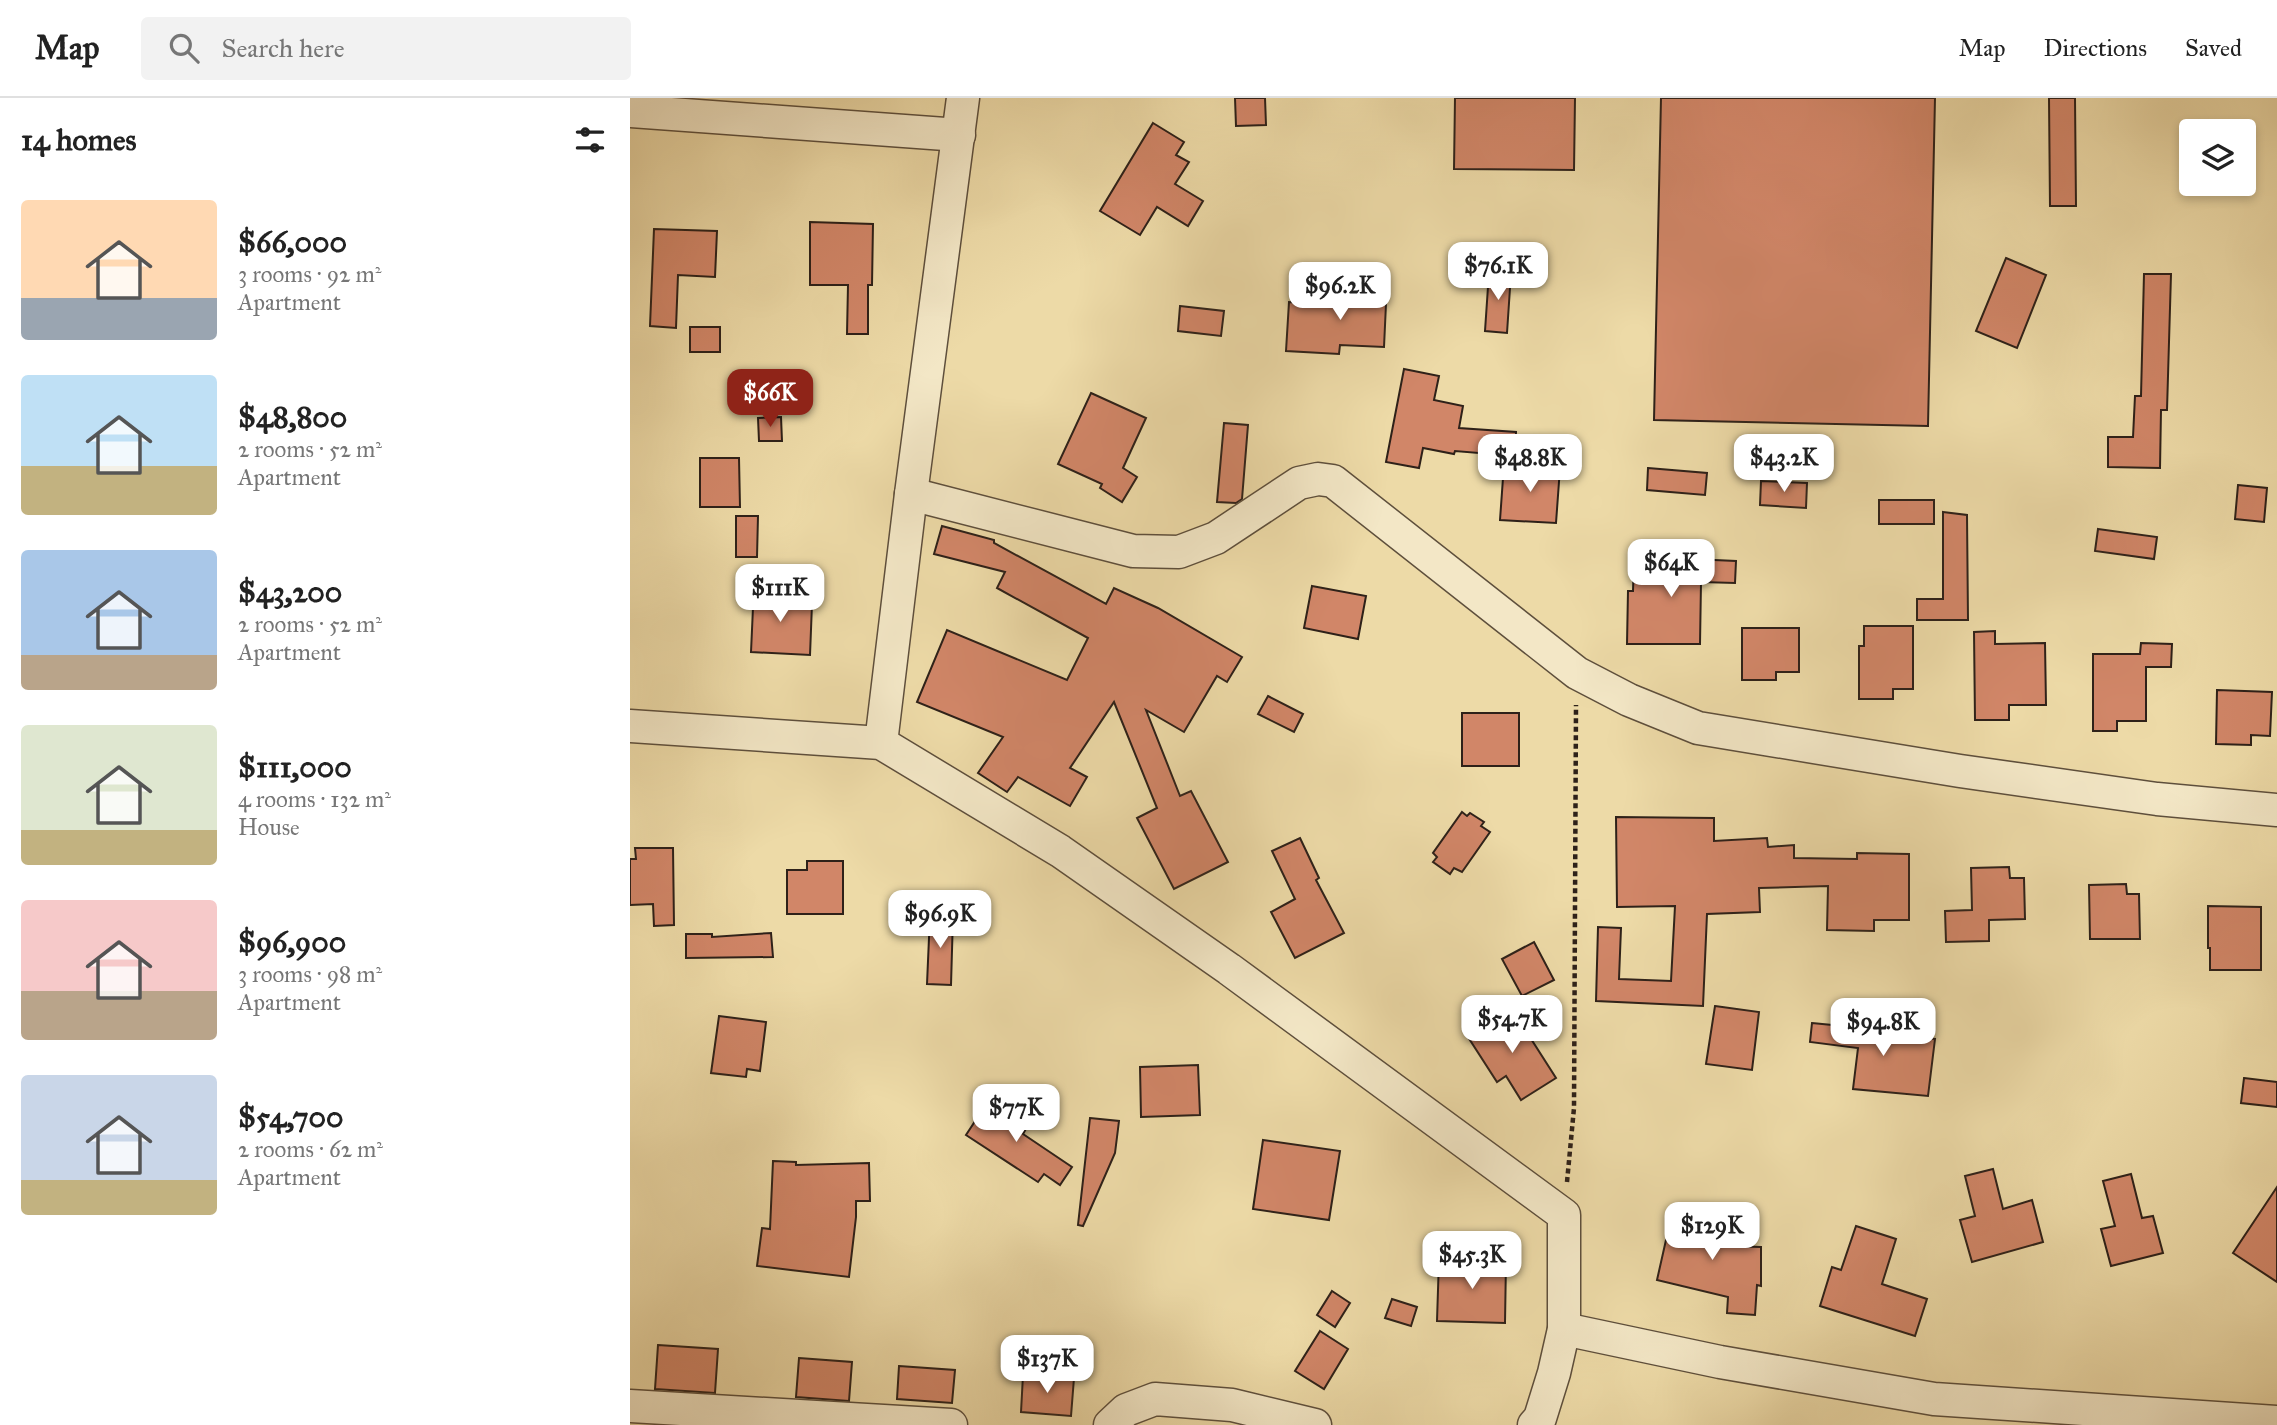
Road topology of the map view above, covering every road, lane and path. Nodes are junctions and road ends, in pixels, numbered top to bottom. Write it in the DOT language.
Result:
graph roads {
  1 [pos="963,98"];
  2 [pos="630,111"];
  3 [pos="959,135"];
  4 [pos="911,494"];
  5 [pos="1577,673"];
  6 [pos="630,726"];
  7 [pos="881,743"];
  8 [pos="2277,810"];
  9 [pos="1564,1215"];
  10 [pos="1564,1329"];
  11 [pos="630,1406"];
  12 [pos="2277,1422"];
  13 [pos="951,1425"];
  14 [pos="1110,1425"];
  15 [pos="1315,1425"];
  16 [pos="1534,1425"];
  1 -- 3 [label="street"];
  2 -- 3 [label="street"];
  3 -- 4 [label="street"];
  4 -- 5 [label="street"];
  4 -- 7 [label="street"];
  5 -- 8 [label="street"];
  5 -- 9 [label="path"];
  6 -- 7 [label="street"];
  7 -- 9 [label="street"];
  9 -- 10 [label="street"];
  10 -- 12 [label="street"];
  10 -- 16 [label="street"];
  11 -- 13 [label="street"];
  14 -- 15 [label="street"];
}
